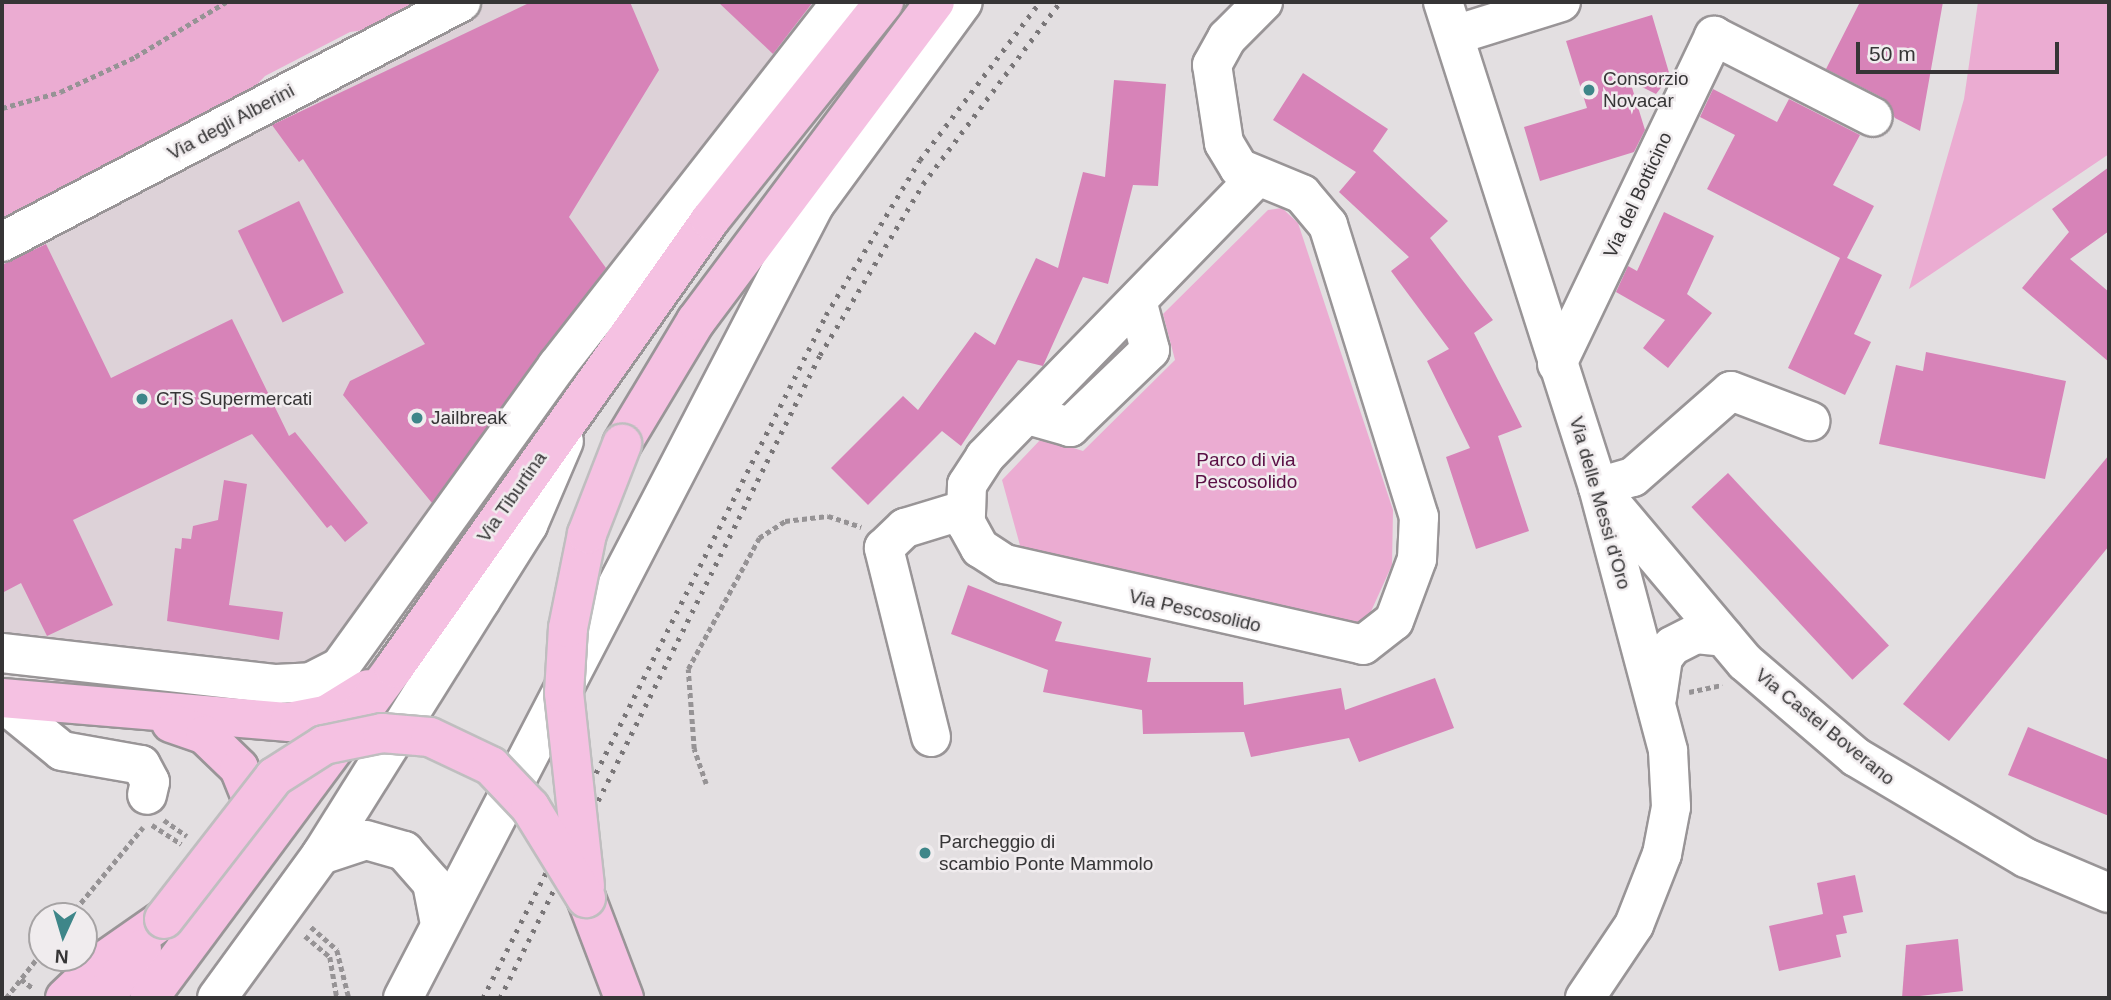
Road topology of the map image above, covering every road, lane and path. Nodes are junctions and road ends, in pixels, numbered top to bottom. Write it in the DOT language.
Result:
graph roads {
  1 [pos="461,2"];
  2 [pos="841,2"];
  3 [pos="884,2"];
  4 [pos="935,2"];
  5 [pos="963,2"];
  6 [pos="1263,2"];
  7 [pos="1561,2"];
  8 [pos="223,3"];
  9 [pos="1449,18"];
  10 [pos="2,108"];
  11 [pos="1873,117"];
  12 [pos="1256,178"];
  13 [pos="2,242"];
  14 [pos="1557,363"];
  15 [pos="583,397"];
  16 [pos="1810,421"];
  17 [pos="1598,486"];
  18 [pos="964,510"];
  19 [pos="891,540"];
  20 [pos="1685,592"];
  21 [pos="1633,613"];
  22 [pos="1724,637"];
  23 [pos="2,653"];
  24 [pos="394,668"];
  25 [pos="1723,685"];
  26 [pos="1666,698"];
  27 [pos="2,700"];
  28 [pos="125,711"];
  29 [pos="931,737"];
  30 [pos="706,784"];
  31 [pos="149,810"];
  32 [pos="187,836"];
  33 [pos="181,844"];
  34 [pos="321,855"];
  35 [pos="235,878"];
  36 [pos="2109,893"];
  37 [pos="586,898"];
  38 [pos="164,919"];
  39 [pos="440,924"];
  40 [pos="312,927"];
  41 [pos="305,936"];
  42 [pos="28,970"];
  43 [pos="21,979"];
  44 [pos="6,998"];
  45 [pos="34,998"];
  46 [pos="65,998"];
  47 [pos="104,998"];
  48 [pos="149,998"];
  49 [pos="217,998"];
  50 [pos="337,998"];
  51 [pos="349,998"];
  52 [pos="402,998"];
  53 [pos="624,998"];
  54 [pos="1588,998"];
  1 -- 13 [label="street, Via degli Alberini"];
  2 -- 23 [label="street, Via Tiburtina"];
  3 -- 15 [label="main road, Via Tiburtina"];
  4 -- 37 [label="main road, bridge"];
  5 -- 39 [label="street"];
  6 -- 12 [label="street, Via Pescosolido"];
  7 -- 9 [label="street"];
  8 -- 10 [label="path"];
  9 -- 14 [label="street, Via delle Messi d'Oro"];
  11 -- 14 [label="street, Via del Botticino"];
  12 -- 18 [label="street"];
  12 -- 18 [label="street, Via Pescosolido"];
  14 -- 17 [label="street, Via delle Messi d'Oro"];
  15 -- 24 [label="main road, Via Tiburtina"];
  15 -- 34 [label="street"];
  16 -- 17 [label="street"];
  17 -- 20 [label="street, Via Castel Boverano"];
  17 -- 21 [label="street, Via delle Messi d'Oro"];
  18 -- 19 [label="street"];
  19 -- 29 [label="street"];
  19 -- 30 [label="path"];
  20 -- 21 [label="street"];
  20 -- 22 [label="street, Via Castel Boverano"];
  21 -- 26 [label="street, Via delle Messi d'Oro"];
  22 -- 26 [label="street"];
  22 -- 36 [label="street, Via Castel Boverano"];
  24 -- 28 [label="main road"];
  24 -- 35 [label="main road, Via Tiburtina"];
  25 -- 26 [label="path"];
  26 -- 54 [label="street, Via delle Messi d'Oro"];
  27 -- 28 [label="main road"];
  27 -- 31 [label="street"];
  28 -- 35 [label="main road"];
  31 -- 32 [label="path"];
  31 -- 33 [label="path"];
  34 -- 39 [label="street"];
  34 -- 49 [label="street"];
  35 -- 48 [label="main road, Via Tiburtina"];
  37 -- 38 [label="main road, bridge"];
  37 -- 53 [label="main road"];
  38 -- 46 [label="main road"];
  38 -- 47 [label="main road"];
  39 -- 52 [label="street"];
  40 -- 51 [label="path"];
  41 -- 50 [label="path"];
  42 -- 43 [label="path"];
  43 -- 44 [label="path"];
  43 -- 45 [label="path"];
}
